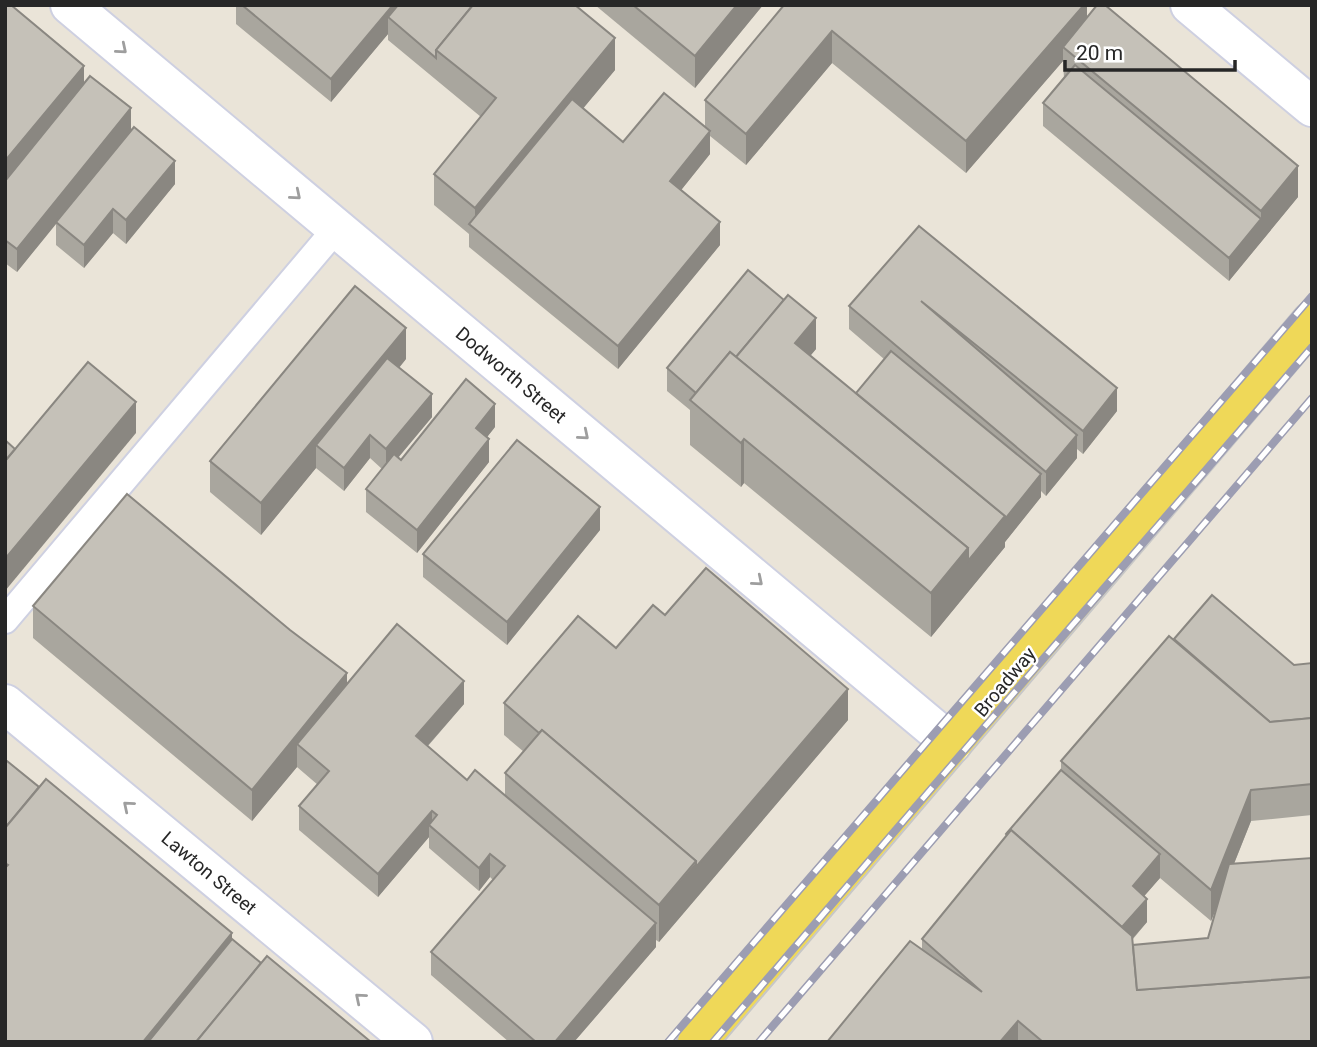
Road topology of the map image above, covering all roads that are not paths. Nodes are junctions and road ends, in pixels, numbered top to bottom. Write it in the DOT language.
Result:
graph roads {
  1 [pos="70,5"];
  2 [pos="1190,5"];
  3 [pos="1312,107"];
  4 [pos="336,229"];
  5 [pos="1312,321"];
  6 [pos="5,620"];
  7 [pos="5,704"];
  8 [pos="952,744"];
  9 [pos="412,1042"];
  10 [pos="697,1042"];
  1 -- 4 [label="street, Dodworth Street, one-way"];
  2 -- 3 [label="street"];
  4 -- 6 [label="lane"];
  4 -- 8 [label="street, Dodworth Street, one-way"];
  5 -- 8 [label="main road, Broadway"];
  9 -- 7 [label="street, Lawton Street, one-way"];
  8 -- 10 [label="main road, Broadway"];
}
